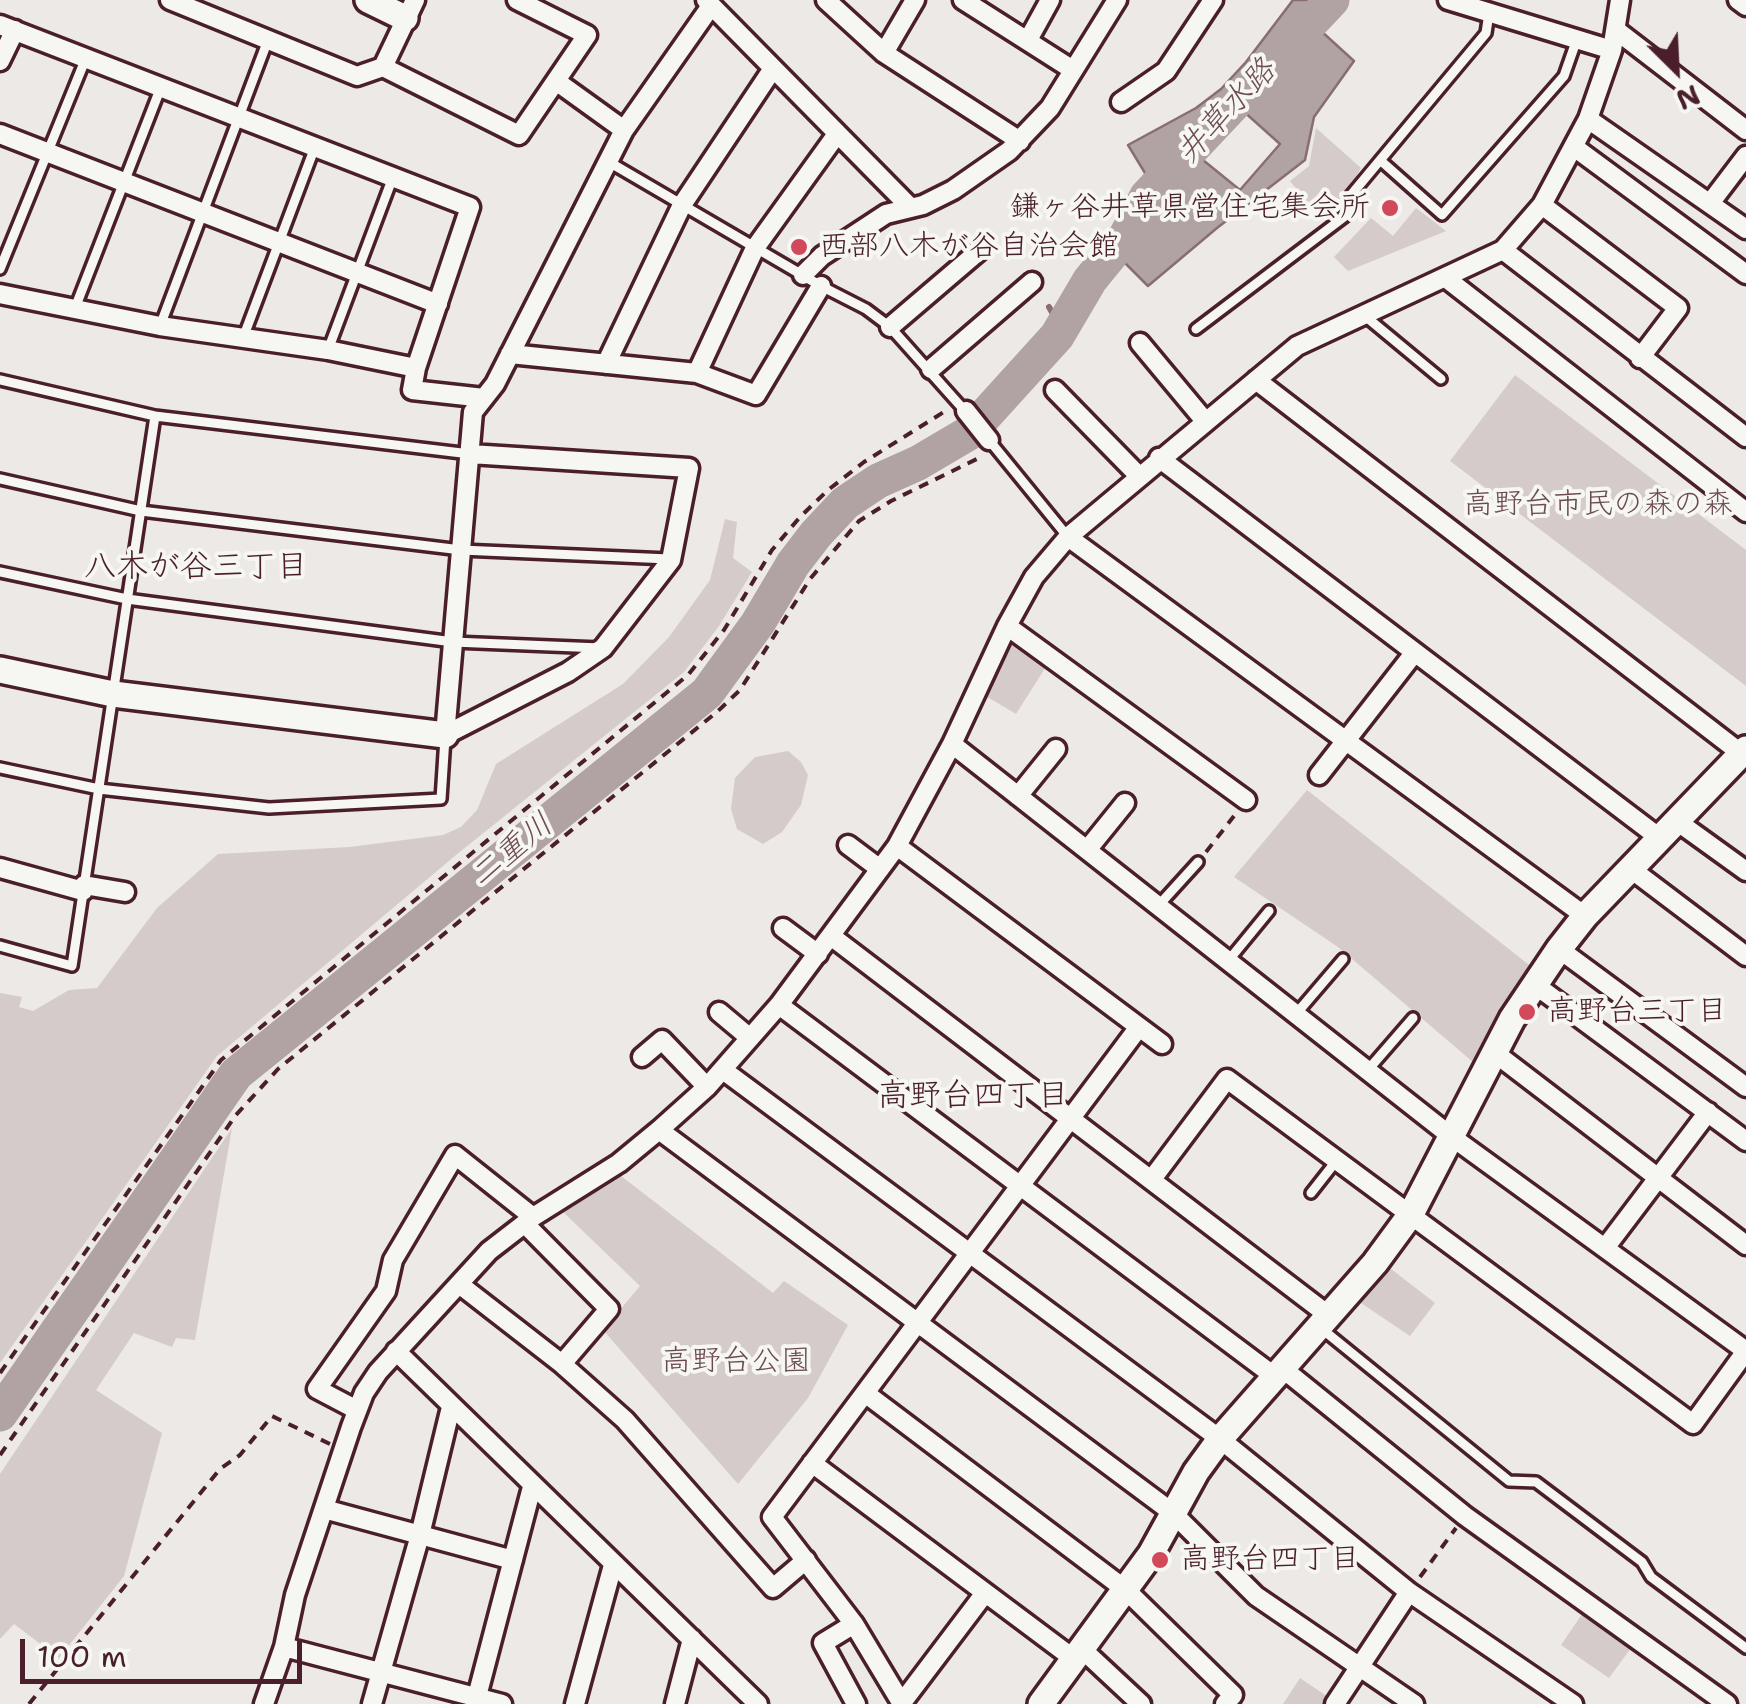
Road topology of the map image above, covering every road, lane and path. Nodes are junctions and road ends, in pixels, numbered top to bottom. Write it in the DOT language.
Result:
graph roads {
  1 [pos="170,0"];
  2 [pos="368,0"];
  3 [pos="517,0"];
  4 [pos="826,0"];
  5 [pos="915,0"];
  6 [pos="963,0"];
  7 [pos="1050,0"];
  8 [pos="1118,0"];
  9 [pos="1213,0"];
  10 [pos="1448,0"];
  11 [pos="1620,0"];
  12 [pos="1738,0"];
  13 [pos="709,3"];
  14 [pos="1746,6"];
  15 [pos="410,9"];
  16 [pos="1488,12"];
  17 [pos="7,27"];
  18 [pos="1616,30"];
  19 [pos="1577,39"];
  20 [pos="268,40"];
  21 [pos="1028,40"];
  22 [pos="1612,50"];
  23 [pos="884,54"];
  24 [pos="86,58"];
  25 [pos="0,60"];
  26 [pos="383,67"];
  27 [pos="772,70"];
  28 [pos="1073,70"];
  29 [pos="556,81"];
  30 [pos="161,87"];
  31 [pos="1120,102"];
  32 [pos="237,117"];
  33 [pos="1588,119"];
  34 [pos="624,130"];
  35 [pos="1746,130"];
  36 [pos="0,134"];
  37 [pos="837,134"];
  38 [pos="1020,140"];
  39 [pos="315,147"];
  40 [pos="1574,148"];
  41 [pos="47,153"];
  42 [pos="1746,156"];
  43 [pos="606,160"];
  44 [pos="1380,160"];
  45 [pos="393,177"];
  46 [pos="124,182"];
  47 [pos="1710,202"];
  48 [pos="682,205"];
  49 [pos="1542,205"];
  50 [pos="910,207"];
  51 [pos="201,212"];
  52 [pos="1746,229"];
  53 [pos="279,243"];
  54 [pos="755,248"];
  55 [pos="1503,250"];
  56 [pos="979,251"];
  57 [pos="0,269"];
  58 [pos="357,273"];
  59 [pos="1746,274"];
  60 [pos="803,275"];
  61 [pos="1447,278"];
  62 [pos="1032,282"];
  63 [pos="821,286"];
  64 [pos="0,294"];
  65 [pos="438,304"];
  66 [pos="74,310"];
  67 [pos="1365,316"];
  68 [pos="160,326"];
  69 [pos="890,327"];
  70 [pos="1196,329"];
  71 [pos="243,338"];
  72 [pos="1140,343"];
  73 [pos="328,350"];
  74 [pos="510,354"];
  75 [pos="1640,358"];
  76 [pos="606,364"];
  77 [pos="416,368"];
  78 [pos="932,370"];
  79 [pos="697,373"];
  80 [pos="1442,379"];
  81 [pos="0,380"];
  82 [pos="1256,380"];
  83 [pos="1055,390"];
  84 [pos="484,398"];
  85 [pos="962,407"];
  86 [pos="155,416"];
  87 [pos="1205,421"];
  88 [pos="1746,438"];
  89 [pos="993,445"];
  90 [pos="470,454"];
  91 [pos="1159,458"];
  92 [pos="1140,476"];
  93 [pos="0,479"];
  94 [pos="141,510"];
  95 [pos="1746,512"];
  96 [pos="1068,537"];
  97 [pos="462,550"];
  98 [pos="672,560"];
  99 [pos="0,572"];
  100 [pos="127,600"];
  101 [pos="1007,626"];
  102 [pos="453,642"];
  103 [pos="603,648"];
  104 [pos="1414,652"];
  105 [pos="0,670"];
  106 [pos="113,694"];
  107 [pos="445,735"];
  108 [pos="1347,742"];
  109 [pos="952,744"];
  110 [pos="1056,749"];
  111 [pos="1745,753"];
  112 [pos="0,768"];
  113 [pos="1319,775"];
  114 [pos="98,789"];
  115 [pos="1018,796"];
  116 [pos="1246,800"];
  117 [pos="1125,803"];
  118 [pos="1670,830"];
  119 [pos="848,845"];
  120 [pos="897,846"];
  121 [pos="1088,850"];
  122 [pos="1198,862"];
  123 [pos="0,868"];
  124 [pos="880,869"];
  125 [pos="1631,870"];
  126 [pos="1746,872"];
  127 [pos="84,888"];
  128 [pos="124,892"];
  129 [pos="1158,906"];
  130 [pos="1269,911"];
  131 [pos="1585,916"];
  132 [pos="784,928"];
  133 [pos="831,936"];
  134 [pos="0,946"];
  135 [pos="1559,949"];
  136 [pos="818,954"];
  137 [pos="1746,956"];
  138 [pos="1343,959"];
  139 [pos="1228,961"];
  140 [pos="1534,984"];
  141 [pos="779,1004"];
  142 [pos="719,1012"];
  143 [pos="1296,1014"];
  144 [pos="1413,1018"];
  145 [pos="1139,1027"];
  146 [pos="750,1038"];
  147 [pos="1162,1044"];
  148 [pos="1494,1053"];
  149 [pos="642,1057"];
  150 [pos="723,1070"];
  151 [pos="1368,1071"];
  152 [pos="707,1087"];
  153 [pos="1746,1088"];
  154 [pos="1708,1112"];
  155 [pos="1070,1119"];
  156 [pos="659,1130"];
  157 [pos="1452,1137"];
  158 [pos="1746,1141"];
  159 [pos="1337,1160"];
  160 [pos="1658,1178"];
  161 [pos="1152,1179"];
  162 [pos="1020,1186"];
  163 [pos="1311,1192"];
  164 [pos="1411,1214"];
  165 [pos="529,1221"];
  166 [pos="1746,1244"];
  167 [pos="1605,1248"];
  168 [pos="969,1253"];
  169 [pos="459,1284"];
  170 [pos="1324,1321"];
  171 [pos="918,1322"];
  172 [pos="396,1351"];
  173 [pos="562,1364"];
  174 [pos="1278,1372"];
  175 [pos="0,1373"];
  176 [pos="864,1393"];
  177 [pos="451,1407"];
  178 [pos="357,1410"];
  179 [pos="1220,1440"];
  180 [pos="343,1450"];
  181 [pos="0,1455"];
  182 [pos="812,1463"];
  183 [pos="532,1487"];
  184 [pos="324,1509"];
  185 [pos="1173,1513"];
  186 [pos="1465,1516"];
  187 [pos="420,1535"];
  188 [pos="513,1560"];
  189 [pos="806,1560"];
  190 [pos="613,1565"];
  191 [pos="1126,1590"];
  192 [pos="1409,1592"];
  193 [pos="985,1594"];
  194 [pos="854,1624"];
  195 [pos="692,1639"];
  196 [pos="284,1647"];
  197 [pos="1746,1648"];
  198 [pos="1078,1654"];
  199 [pos="1360,1667"];
  200 [pos="380,1672"];
  201 [pos="476,1701"];
  202 [pos="29,1704"];
  203 [pos="264,1704"];
  204 [pos="372,1704"];
  205 [pos="502,1704"];
  206 [pos="575,1704"];
  207 [pos="675,1704"];
  208 [pos="758,1704"];
  209 [pos="856,1704"];
  210 [pos="901,1704"];
  211 [pos="1040,1704"];
  212 [pos="1141,1704"];
  213 [pos="1226,1704"];
  214 [pos="1335,1704"];
  215 [pos="1414,1704"];
  216 [pos="1573,1704"];
  217 [pos="1726,1704"];
  1 -- 20 [label="street"];
  2 -- 15 [label="street"];
  3 -- 29 [label="street"];
  4 -- 23 [label="street"];
  5 -- 23 [label="street"];
  6 -- 21 [label="street"];
  7 -- 21 [label="street"];
  8 -- 28 [label="street"];
  9 -- 31 [label="street"];
  10 -- 16 [label="street"];
  11 -- 18 [label="street"];
  12 -- 14 [label="street"];
  13 -- 27 [label="street"];
  13 -- 34 [label="street"];
  15 -- 26 [label="street"];
  16 -- 19 [label="street"];
  16 -- 44 [label="lane"];
  17 -- 24 [label="street"];
  17 -- 25 [label="street"];
  18 -- 22 [label="street"];
  18 -- 35 [label="street"];
  19 -- 22 [label="street"];
  19 -- 44 [label="lane"];
  20 -- 26 [label="street"];
  20 -- 32 [label="lane"];
  21 -- 28 [label="street"];
  22 -- 33 [label="street"];
  23 -- 38 [label="street"];
  24 -- 30 [label="street"];
  24 -- 41 [label="lane"];
  26 -- 29 [label="street"];
  27 -- 37 [label="street"];
  27 -- 48 [label="street"];
  28 -- 38 [label="street"];
  29 -- 34 [label="street"];
  30 -- 32 [label="street"];
  30 -- 46 [label="lane"];
  32 -- 39 [label="street"];
  32 -- 51 [label="lane"];
  33 -- 40 [label="street"];
  33 -- 47 [label="street"];
  34 -- 43 [label="street"];
  36 -- 41 [label="street"];
  37 -- 50 [label="street"];
  37 -- 54 [label="street"];
  38 -- 50 [label="street"];
  39 -- 45 [label="street"];
  39 -- 53 [label="lane"];
  40 -- 49 [label="street"];
  40 -- 59 [label="street"];
  41 -- 46 [label="street"];
  41 -- 57 [label="lane"];
  42 -- 47 [label="street"];
  43 -- 48 [label="lane"];
  43 -- 74 [label="street"];
  44 -- 70 [label="lane"];
  45 -- 58 [label="lane"];
  45 -- 65 [label="street"];
  46 -- 51 [label="street"];
  46 -- 66 [label="lane"];
  47 -- 52 [label="street"];
  48 -- 54 [label="lane"];
  48 -- 76 [label="street"];
  49 -- 55 [label="street"];
  49 -- 75 [label="street"];
  50 -- 60 [label="street"];
  51 -- 53 [label="street"];
  51 -- 68 [label="lane"];
  53 -- 58 [label="street"];
  53 -- 71 [label="lane"];
  54 -- 60 [label="lane"];
  54 -- 79 [label="street"];
  55 -- 61 [label="street"];
  55 -- 75 [label="street"];
  56 -- 69 [label="street"];
  58 -- 65 [label="street"];
  58 -- 73 [label="lane"];
  60 -- 63 [label="lane"];
  61 -- 67 [label="street"];
  61 -- 95 [label="street"];
  62 -- 78 [label="street"];
  63 -- 69 [label="lane"];
  63 -- 79 [label="street"];
  64 -- 66 [label="street"];
  65 -- 77 [label="street"];
  66 -- 68 [label="street"];
  67 -- 80 [label="lane"];
  67 -- 82 [label="street"];
  68 -- 71 [label="street"];
  69 -- 78 [label="lane"];
  71 -- 73 [label="street"];
  72 -- 87 [label="street"];
  73 -- 77 [label="street"];
  74 -- 76 [label="street"];
  74 -- 84 [label="street"];
  75 -- 88 [label="street"];
  76 -- 79 [label="street"];
  77 -- 84 [label="street"];
  78 -- 85 [label="lane"];
  81 -- 86 [label="lane"];
  82 -- 87 [label="street"];
  82 -- 111 [label="street"];
  83 -- 92 [label="street"];
  84 -- 90 [label="street"];
  85 -- 89 [label="street"];
  85 -- 175 [label="path"];
  86 -- 90 [label="lane"];
  86 -- 94 [label="lane"];
  87 -- 91 [label="street"];
  89 -- 96 [label="lane"];
  89 -- 181 [label="path"];
  90 -- 97 [label="street"];
  90 -- 98 [label="street"];
  91 -- 92 [label="street"];
  91 -- 104 [label="street"];
  92 -- 96 [label="street"];
  93 -- 94 [label="lane"];
  94 -- 97 [label="lane"];
  94 -- 100 [label="lane"];
  96 -- 101 [label="street"];
  96 -- 108 [label="street"];
  97 -- 98 [label="lane"];
  97 -- 102 [label="street"];
  98 -- 103 [label="street"];
  99 -- 100 [label="lane"];
  100 -- 102 [label="lane"];
  100 -- 106 [label="lane"];
  101 -- 109 [label="street"];
  101 -- 116 [label="street"];
  102 -- 103 [label="lane"];
  102 -- 107 [label="street"];
  103 -- 107 [label="street"];
  104 -- 108 [label="street"];
  104 -- 118 [label="street"];
  105 -- 106 [label="street"];
  106 -- 107 [label="street"];
  106 -- 114 [label="lane"];
  107 -- 114 [label="lane"];
  108 -- 113 [label="street"];
  108 -- 131 [label="street"];
  109 -- 115 [label="street"];
  109 -- 120 [label="street"];
  110 -- 115 [label="street"];
  111 -- 118 [label="street"];
  112 -- 114 [label="lane"];
  114 -- 127 [label="lane"];
  115 -- 121 [label="street"];
  116 -- 122 [label="path"];
  117 -- 121 [label="street"];
  118 -- 125 [label="street"];
  118 -- 126 [label="street"];
  119 -- 124 [label="street"];
  120 -- 124 [label="street"];
  120 -- 145 [label="street"];
  121 -- 129 [label="street"];
  122 -- 129 [label="lane"];
  123 -- 127 [label="street"];
  124 -- 133 [label="street"];
  125 -- 131 [label="street"];
  125 -- 137 [label="street"];
  127 -- 128 [label="street"];
  127 -- 134 [label="lane"];
  129 -- 139 [label="street"];
  130 -- 139 [label="lane"];
  131 -- 135 [label="street"];
  132 -- 136 [label="street"];
  133 -- 136 [label="street"];
  133 -- 155 [label="street"];
  135 -- 140 [label="street"];
  135 -- 153 [label="street"];
  136 -- 141 [label="street"];
  138 -- 143 [label="lane"];
  139 -- 143 [label="street"];
  140 -- 148 [label="street"];
  140 -- 154 [label="street"];
  141 -- 146 [label="street"];
  141 -- 162 [label="street"];
  142 -- 146 [label="street"];
  143 -- 151 [label="street"];
  144 -- 151 [label="lane"];
  145 -- 147 [label="street"];
  145 -- 155 [label="street"];
  146 -- 150 [label="street"];
  148 -- 157 [label="street"];
  148 -- 160 [label="street"];
  149 -- 152 [label="street"];
  150 -- 152 [label="street"];
  150 -- 168 [label="street"];
  151 -- 157 [label="street"];
  152 -- 156 [label="street"];
  154 -- 158 [label="street"];
  154 -- 160 [label="street"];
  155 -- 161 [label="street"];
  155 -- 162 [label="street"];
  156 -- 165 [label="street"];
  156 -- 171 [label="street"];
  157 -- 164 [label="street"];
  157 -- 167 [label="street"];
  159 -- 161 [label="street"];
  159 -- 163 [label="lane"];
  159 -- 164 [label="street"];
  160 -- 166 [label="street"];
  160 -- 167 [label="street"];
  161 -- 170 [label="street"];
  162 -- 168 [label="street"];
  162 -- 174 [label="street"];
  164 -- 167 [label="street"];
  164 -- 170 [label="street"];
  165 -- 169 [label="street"];
  165 -- 173 [label="street"];
  165 -- 178 [label="street"];
  168 -- 171 [label="street"];
  168 -- 179 [label="street"];
  169 -- 172 [label="street"];
  169 -- 173 [label="street"];
  170 -- 174 [label="street"];
  170 -- 197 [label="lane"];
  171 -- 176 [label="street"];
  171 -- 185 [label="street"];
  172 -- 177 [label="street"];
  172 -- 178 [label="street"];
  173 -- 189 [label="street"];
  174 -- 179 [label="street"];
  174 -- 186 [label="street"];
  176 -- 182 [label="street"];
  176 -- 191 [label="street"];
  177 -- 183 [label="street"];
  177 -- 187 [label="street"];
  178 -- 180 [label="street"];
  179 -- 185 [label="street"];
  179 -- 192 [label="street"];
  180 -- 184 [label="street"];
  180 -- 202 [label="path"];
  182 -- 189 [label="street"];
  182 -- 193 [label="street"];
  183 -- 188 [label="street"];
  183 -- 190 [label="street"];
  184 -- 187 [label="street"];
  184 -- 196 [label="street"];
  185 -- 191 [label="street"];
  185 -- 199 [label="street"];
  186 -- 192 [label="path"];
  186 -- 217 [label="street"];
  187 -- 188 [label="street"];
  187 -- 200 [label="street"];
  188 -- 201 [label="street"];
  189 -- 194 [label="street"];
  190 -- 195 [label="street"];
  190 -- 206 [label="street"];
  191 -- 198 [label="street"];
  191 -- 213 [label="street"];
  192 -- 199 [label="street"];
  192 -- 216 [label="street"];
  193 -- 198 [label="street"];
  193 -- 210 [label="street"];
  194 -- 209 [label="street"];
  194 -- 210 [label="street"];
  195 -- 207 [label="street"];
  195 -- 208 [label="street"];
  196 -- 200 [label="street"];
  196 -- 203 [label="street"];
  198 -- 211 [label="street"];
  198 -- 212 [label="street"];
  199 -- 214 [label="street"];
  199 -- 215 [label="street"];
  200 -- 201 [label="street"];
  200 -- 204 [label="street"];
  201 -- 205 [label="street"];
}
